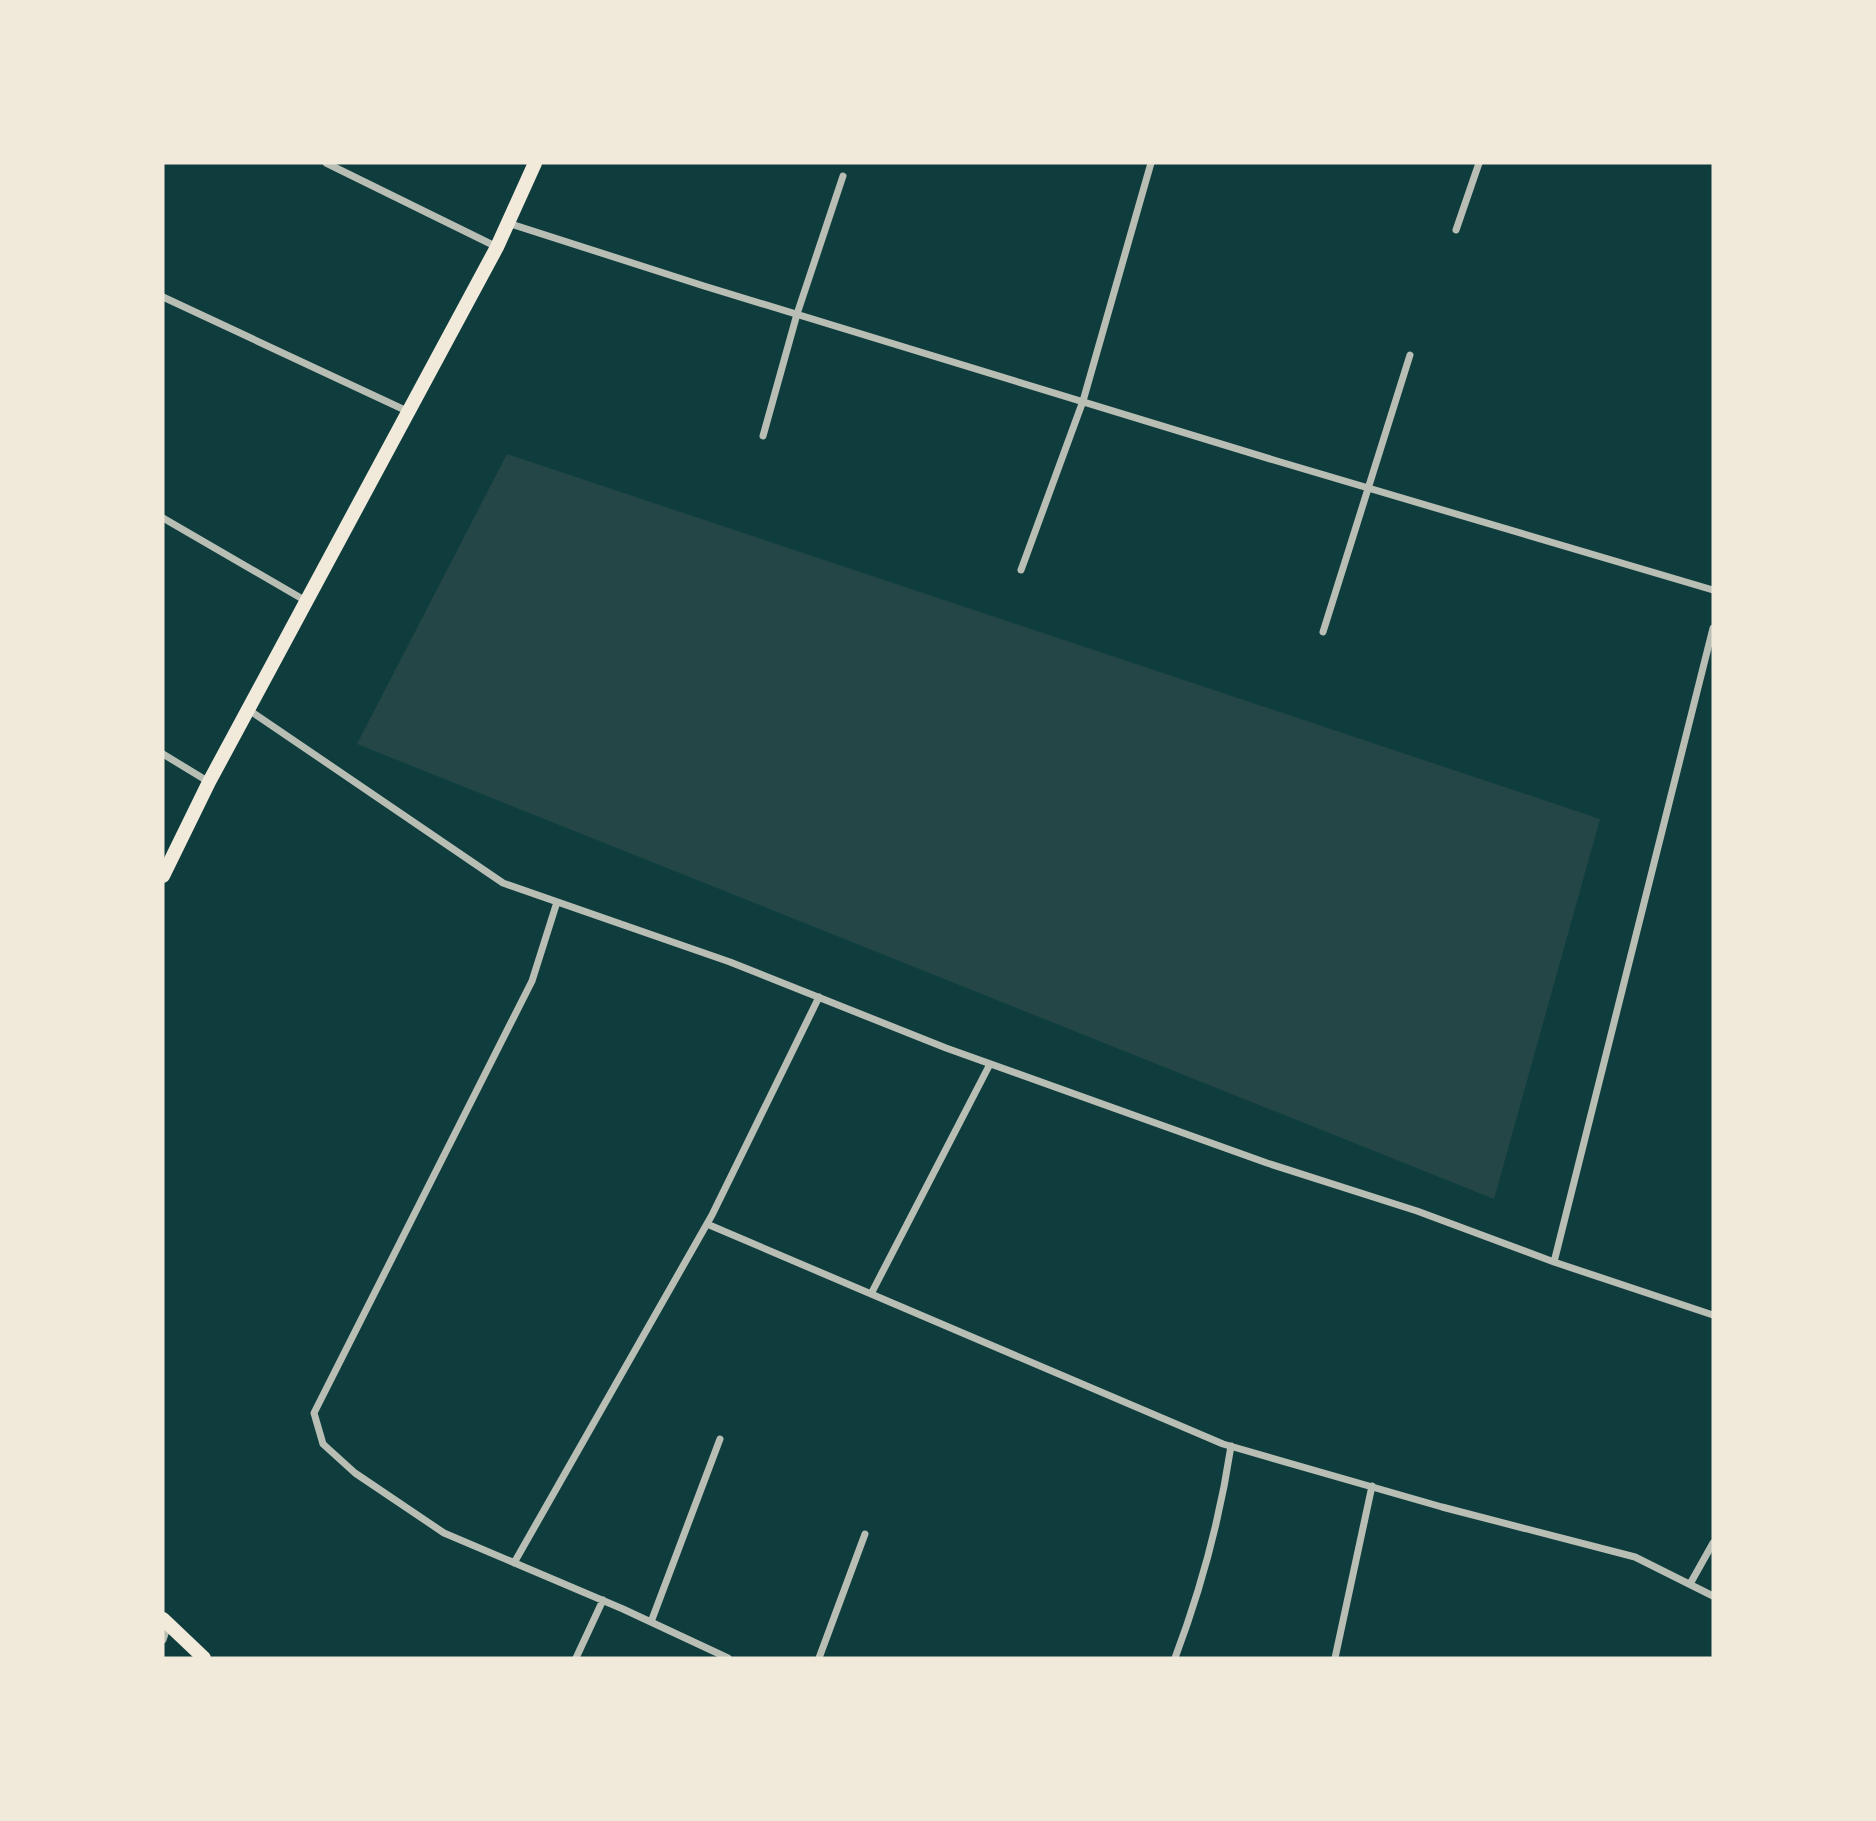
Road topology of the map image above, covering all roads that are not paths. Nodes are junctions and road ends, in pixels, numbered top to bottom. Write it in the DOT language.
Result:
graph roads {
  1 [pos="326,163"];
  2 [pos="534,163"];
  3 [pos="1151,163"];
  4 [pos="1479,163"];
  5 [pos="843,176"];
  6 [pos="508,223"];
  7 [pos="1456,230"];
  8 [pos="497,247"];
  9 [pos="163,298"];
  10 [pos="797,314"];
  11 [pos="1409,355"];
  12 [pos="1083,401"];
  13 [pos="407,411"];
  14 [pos="762,436"];
  15 [pos="1368,488"];
  16 [pos="163,517"];
  17 [pos="1021,570"];
  18 [pos="1713,590"];
  19 [pos="307,601"];
  20 [pos="1713,628"];
  21 [pos="1323,632"];
  22 [pos="249,710"];
  23 [pos="163,754"];
  24 [pos="209,782"];
  25 [pos="163,876"];
  26 [pos="557,902"];
  27 [pos="819,997"];
  28 [pos="990,1064"];
  29 [pos="706,1224"];
  30 [pos="1554,1262"];
  31 [pos="871,1294"];
  32 [pos="1713,1315"];
  33 [pos="720,1438"];
  34 [pos="1231,1446"];
  35 [pos="1371,1486"];
  36 [pos="865,1534"];
  37 [pos="1713,1543"];
  38 [pos="514,1563"];
  39 [pos="1690,1584"];
  40 [pos="1713,1596"];
  41 [pos="603,1600"];
  42 [pos="165,1622"];
  43 [pos="651,1622"];
  44 [pos="163,1640"];
  45 [pos="204,1658"];
  46 [pos="576,1658"];
  47 [pos="728,1658"];
  48 [pos="818,1658"];
  49 [pos="1175,1658"];
  50 [pos="1335,1658"];
  1 -- 8 [label="street"];
  2 -- 6 [label="main road"];
  3 -- 12 [label="street"];
  4 -- 7 [label="street"];
  5 -- 10 [label="street"];
  6 -- 8 [label="main road"];
  6 -- 10 [label="street"];
  8 -- 13 [label="main road"];
  9 -- 13 [label="street"];
  10 -- 12 [label="street"];
  10 -- 14 [label="street"];
  11 -- 15 [label="street"];
  12 -- 15 [label="street"];
  12 -- 17 [label="street"];
  13 -- 19 [label="main road"];
  15 -- 18 [label="street"];
  15 -- 21 [label="street"];
  16 -- 19 [label="street"];
  19 -- 22 [label="main road"];
  20 -- 30 [label="street"];
  22 -- 24 [label="main road"];
  22 -- 26 [label="street"];
  23 -- 24 [label="street"];
  24 -- 25 [label="main road"];
  26 -- 27 [label="street"];
  26 -- 38 [label="street"];
  27 -- 28 [label="street"];
  27 -- 29 [label="street"];
  28 -- 30 [label="street"];
  28 -- 31 [label="street"];
  29 -- 31 [label="street"];
  29 -- 38 [label="street"];
  30 -- 32 [label="street"];
  31 -- 34 [label="street"];
  33 -- 43 [label="street"];
  34 -- 35 [label="street"];
  34 -- 49 [label="street"];
  35 -- 39 [label="street"];
  35 -- 50 [label="street"];
  36 -- 48 [label="street"];
  37 -- 39 [label="street"];
  38 -- 41 [label="street"];
  39 -- 40 [label="street"];
  41 -- 43 [label="street"];
  41 -- 46 [label="street"];
  42 -- 44 [label="street"];
  42 -- 45 [label="main road"];
  43 -- 47 [label="street"];
}
